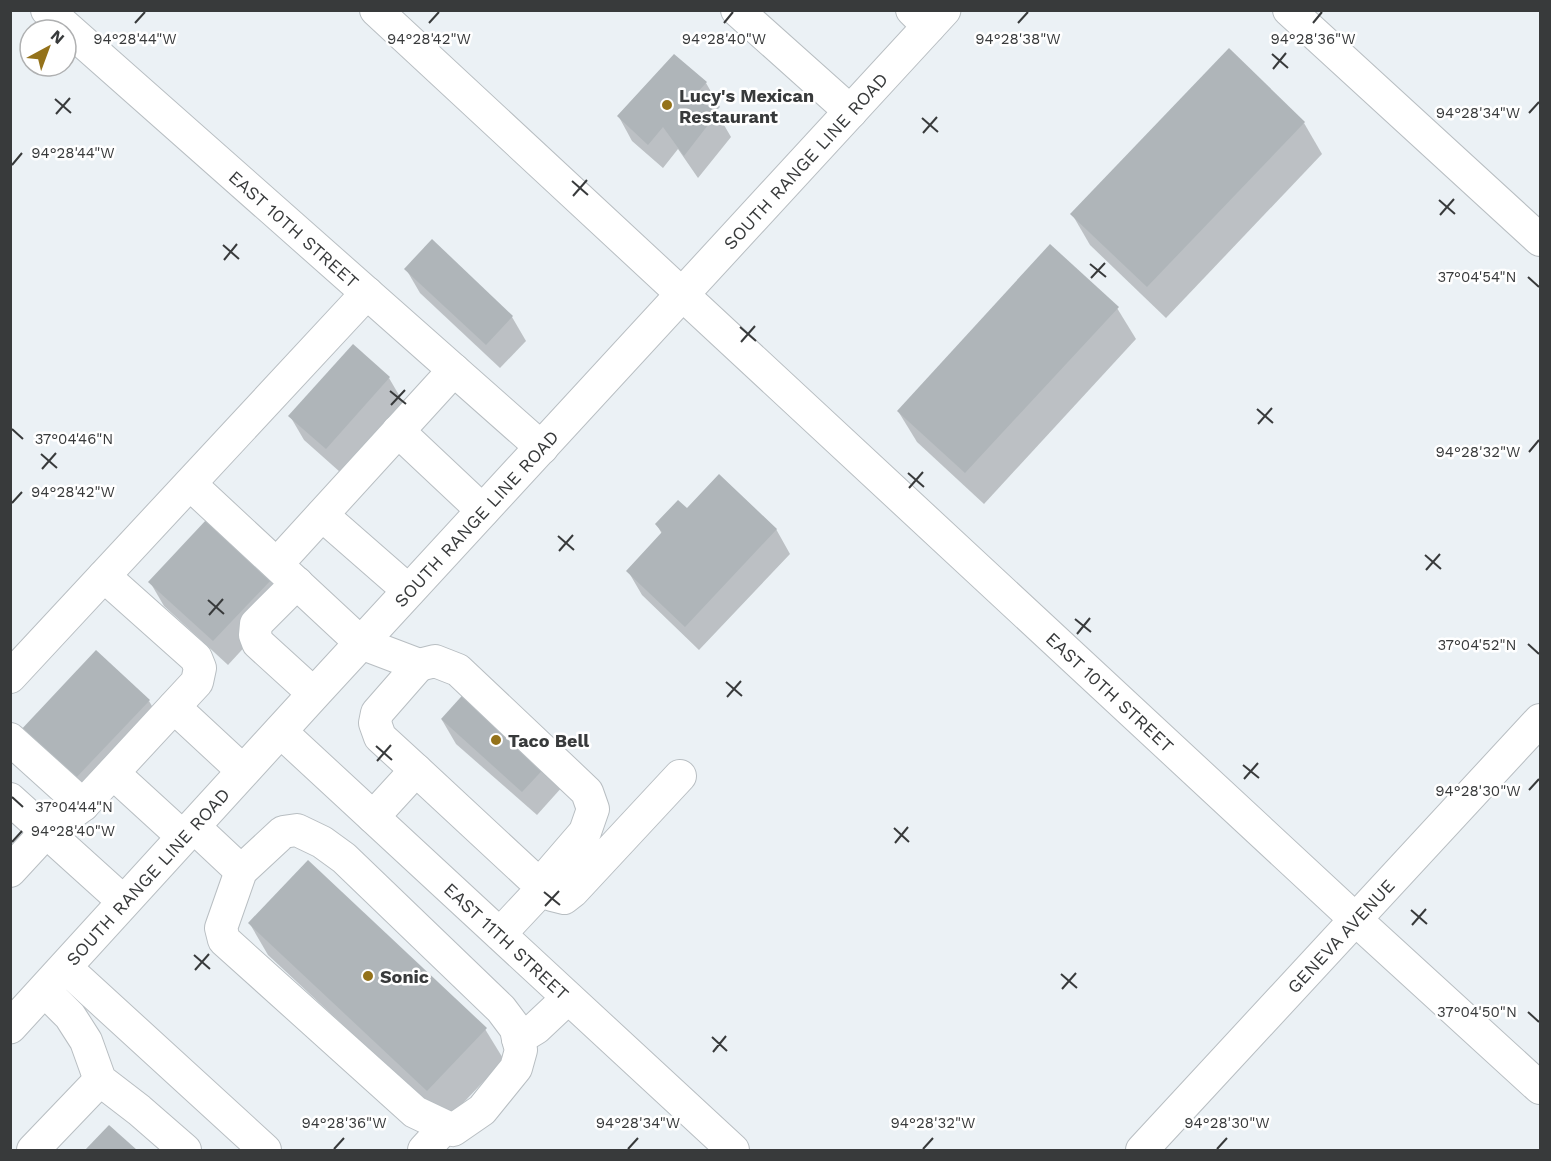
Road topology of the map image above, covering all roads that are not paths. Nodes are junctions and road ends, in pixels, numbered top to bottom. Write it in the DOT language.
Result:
graph roads {
  1 [pos="47,10"];
  2 [pos="376,10"];
  3 [pos="737,10"];
  4 [pos="1288,10"];
  5 [pos="929,16"];
  6 [pos="851,112"];
  7 [pos="1540,240"];
  8 [pos="367,293"];
  9 [pos="683,294"];
  10 [pos="454,370"];
  11 [pos="398,431"];
  12 [pos="542,448"];
  13 [pos="190,484"];
  14 [pos="483,511"];
  15 [pos="322,515"];
  16 [pos="287,574"];
  17 [pos="104,576"];
  18 [pos="409,591"];
  19 [pos="361,642"];
  20 [pos="419,665"];
  21 [pos="10,676"];
  22 [pos="314,694"];
  23 [pos="174,707"];
  24 [pos="1540,720"];
  25 [pos="280,730"];
  26 [pos="10,740"];
  27 [pos="416,770"];
  28 [pos="243,771"];
  29 [pos="113,773"];
  30 [pos="680,776"];
  31 [pos="10,799"];
  32 [pos="83,805"];
  33 [pos="373,817"];
  34 [pos="188,831"];
  35 [pos="46,832"];
  36 [pos="420,861"];
  37 [pos="10,871"];
  38 [pos="241,871"];
  39 [pos="543,888"];
  40 [pos="386,899"];
  41 [pos="124,902"];
  42 [pos="1356,919"];
  43 [pos="500,934"];
  44 [pos="54,978"];
  45 [pos="568,998"];
  46 [pos="10,1027"];
  47 [pos="518,1039"];
  48 [pos="100,1080"];
  49 [pos="1540,1088"];
  50 [pos="445,1127"];
  51 [pos="33,1150"];
  52 [pos="185,1150"];
  53 [pos="265,1150"];
  54 [pos="424,1150"];
  55 [pos="733,1150"];
  56 [pos="1142,1150"];
  1 -- 8 [label="street, EAST 10TH STREET"];
  2 -- 9 [label="street, EAST 10TH STREET"];
  3 -- 6 [label="street"];
  4 -- 7 [label="street"];
  5 -- 6 [label="main road, SOUTH RANGE LINE ROAD"];
  6 -- 9 [label="main road, SOUTH RANGE LINE ROAD"];
  8 -- 10 [label="street, EAST 10TH STREET"];
  8 -- 13 [label="street"];
  9 -- 12 [label="main road, SOUTH RANGE LINE ROAD"];
  9 -- 42 [label="street, EAST 10TH STREET"];
  10 -- 11 [label="street"];
  10 -- 12 [label="street, EAST 10TH STREET"];
  11 -- 14 [label="street"];
  11 -- 15 [label="street"];
  12 -- 14 [label="main road, SOUTH RANGE LINE ROAD"];
  13 -- 16 [label="street"];
  13 -- 17 [label="street"];
  14 -- 18 [label="main road, SOUTH RANGE LINE ROAD"];
  15 -- 16 [label="street"];
  15 -- 18 [label="street"];
  16 -- 19 [label="street"];
  16 -- 22 [label="street"];
  17 -- 21 [label="street"];
  17 -- 23 [label="street"];
  18 -- 19 [label="main road, SOUTH RANGE LINE ROAD"];
  19 -- 20 [label="street"];
  19 -- 22 [label="main road, SOUTH RANGE LINE ROAD"];
  20 -- 27 [label="street"];
  20 -- 39 [label="street"];
  22 -- 25 [label="main road, SOUTH RANGE LINE ROAD"];
  23 -- 28 [label="street"];
  23 -- 29 [label="street"];
  24 -- 42 [label="street, GENEVA AVENUE"];
  25 -- 28 [label="main road, SOUTH RANGE LINE ROAD"];
  25 -- 33 [label="street, EAST 11TH STREET"];
  26 -- 32 [label="street"];
  27 -- 33 [label="street"];
  27 -- 39 [label="street"];
  28 -- 34 [label="main road, SOUTH RANGE LINE ROAD"];
  29 -- 32 [label="street"];
  29 -- 34 [label="street"];
  30 -- 39 [label="street"];
  31 -- 35 [label="street"];
  32 -- 35 [label="street"];
  33 -- 36 [label="street, EAST 11TH STREET"];
  34 -- 38 [label="street"];
  34 -- 41 [label="main road, SOUTH RANGE LINE ROAD"];
  35 -- 37 [label="street"];
  35 -- 41 [label="street"];
  36 -- 40 [label="street"];
  36 -- 43 [label="street, EAST 11TH STREET"];
  38 -- 40 [label="street"];
  38 -- 50 [label="street"];
  39 -- 43 [label="street"];
  40 -- 47 [label="street"];
  41 -- 44 [label="main road, SOUTH RANGE LINE ROAD"];
  42 -- 49 [label="street, EAST 10TH STREET"];
  42 -- 56 [label="street, GENEVA AVENUE"];
  43 -- 45 [label="street, EAST 11TH STREET"];
  44 -- 46 [label="main road, SOUTH RANGE LINE ROAD"];
  44 -- 48 [label="street"];
  44 -- 53 [label="street"];
  45 -- 47 [label="street"];
  45 -- 55 [label="street, EAST 11TH STREET"];
  47 -- 50 [label="street"];
  48 -- 51 [label="street"];
  48 -- 52 [label="street"];
  50 -- 54 [label="street"];
}
